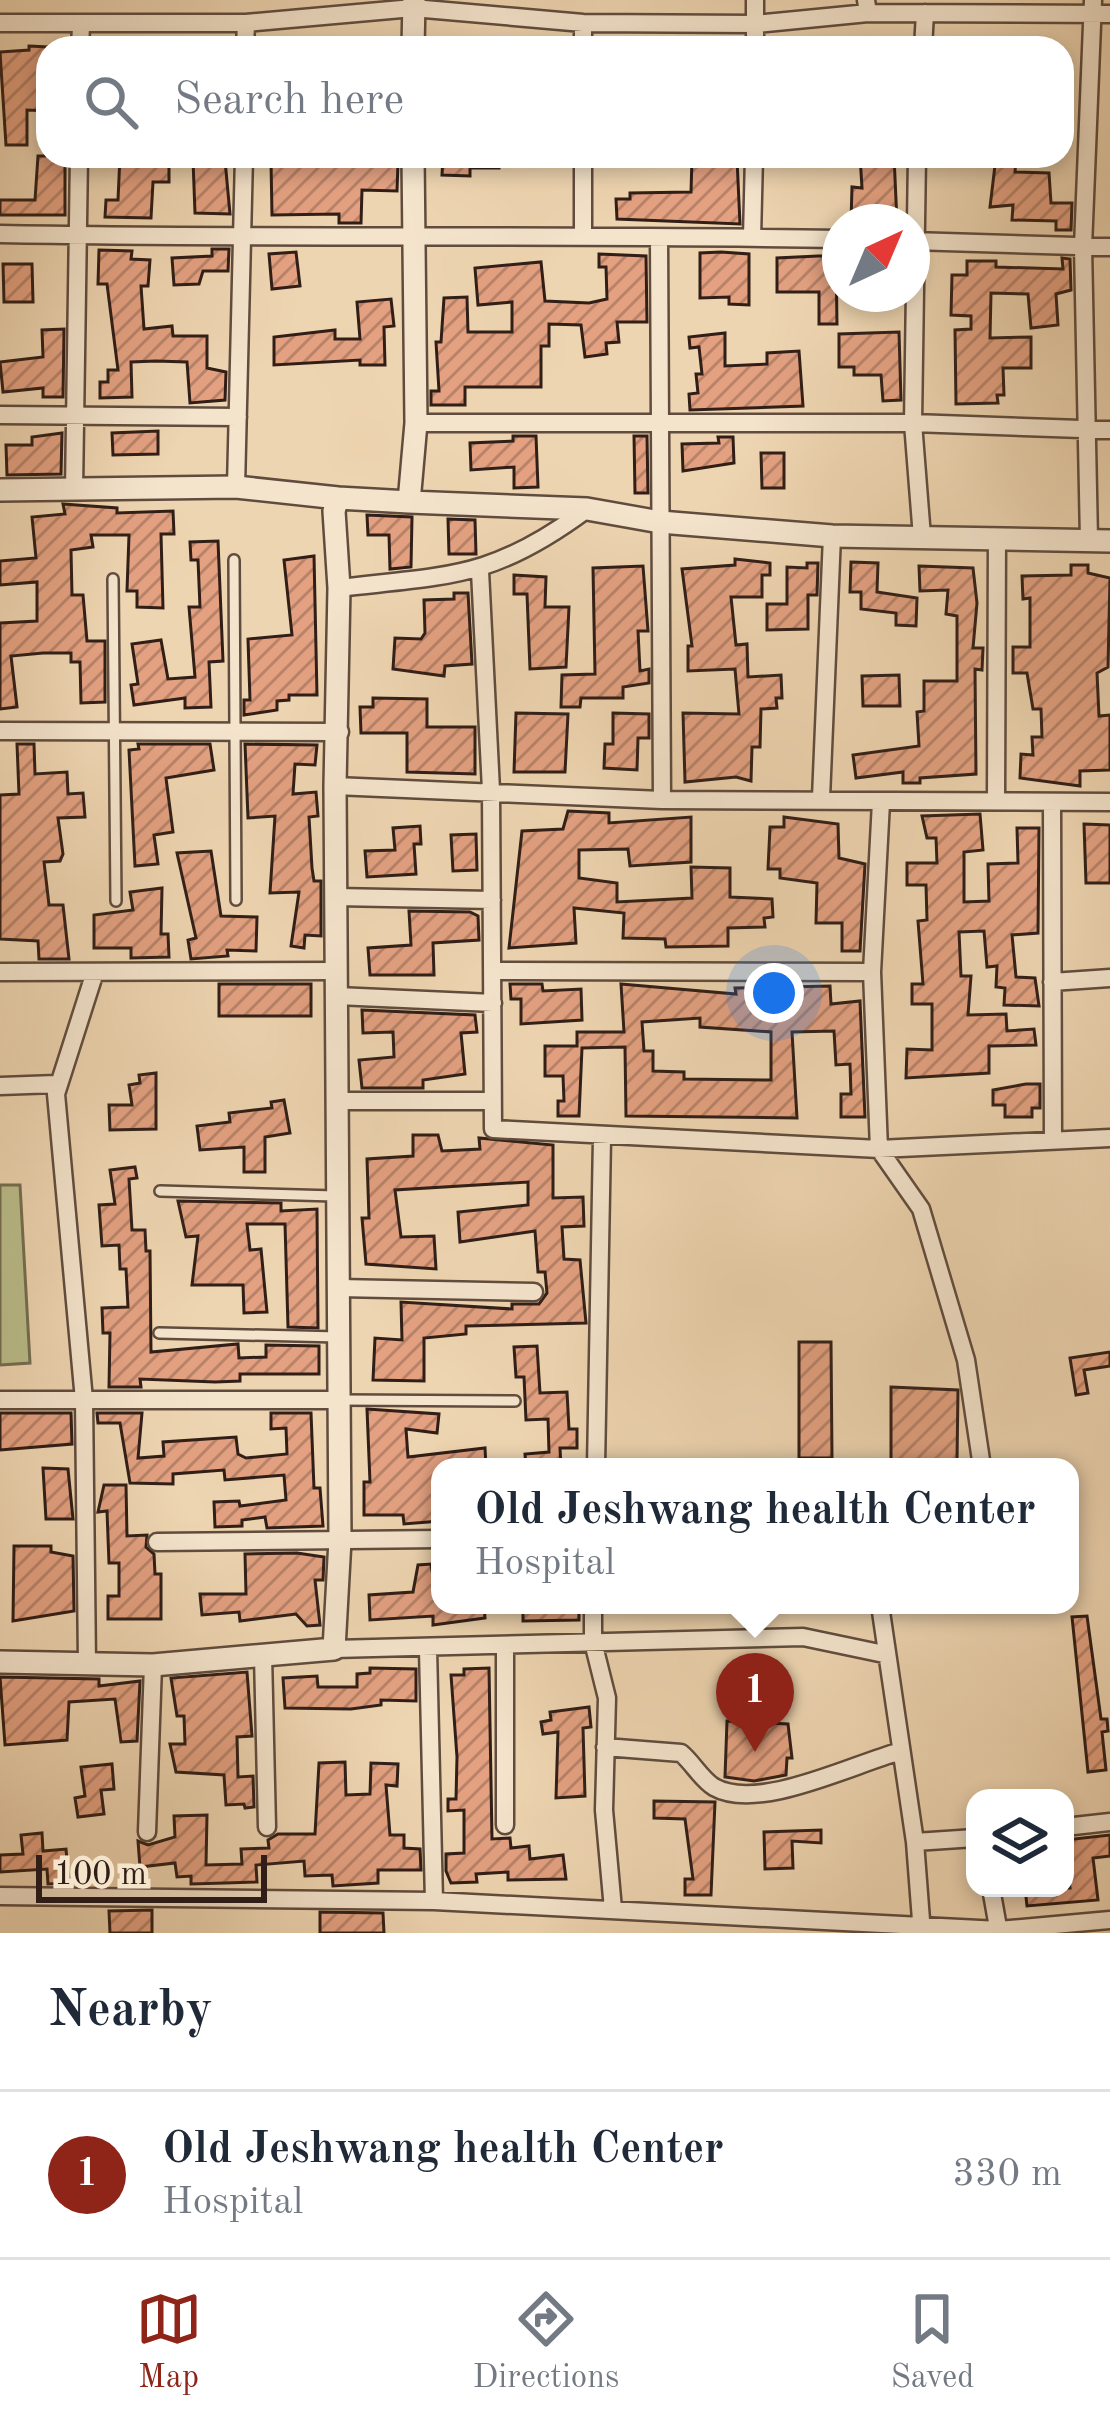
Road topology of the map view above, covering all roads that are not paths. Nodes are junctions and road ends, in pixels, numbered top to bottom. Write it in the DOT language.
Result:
graph roads {
  1 [pos="755,0"];
  2 [pos="414,4"];
  3 [pos="867,6"];
  4 [pos="1098,9"];
  5 [pos="925,13"];
  6 [pos="0,23"];
  7 [pos="245,23"];
  8 [pos="584,23"];
  9 [pos="755,24"];
  10 [pos="81,26"];
  11 [pos="81,36"];
  12 [pos="245,36"];
  13 [pos="413,36"];
  14 [pos="583,36"];
  15 [pos="755,36"];
  16 [pos="924,36"];
  17 [pos="79,168"];
  18 [pos="244,168"];
  19 [pos="413,168"];
  20 [pos="583,168"];
  21 [pos="754,168"];
  22 [pos="916,168"];
  23 [pos="914,204"];
  24 [pos="0,233"];
  25 [pos="583,233"];
  26 [pos="77,235"];
  27 [pos="412,238"];
  28 [pos="659,238"];
  29 [pos="752,238"];
  30 [pos="244,239"];
  31 [pos="822,239"];
  32 [pos="930,242"];
  33 [pos="1083,247"];
  34 [pos="1110,247"];
  35 [pos="912,312"];
  36 [pos="0,415"];
  37 [pos="74,415"];
  38 [pos="238,417"];
  39 [pos="416,422"];
  40 [pos="913,422"];
  41 [pos="661,423"];
  42 [pos="1084,430"];
  43 [pos="1110,430"];
  44 [pos="236,487"];
  45 [pos="0,490"];
  46 [pos="74,490"];
  47 [pos="338,499"];
  48 [pos="409,502"];
  49 [pos="587,509"];
  50 [pos="660,522"];
  51 [pos="832,536"];
  52 [pos="922,537"];
  53 [pos="997,538"];
  54 [pos="1100,541"];
  55 [pos="234,560"];
  56 [pos="480,571"];
  57 [pos="113,578"];
  58 [pos="339,588"];
  59 [pos="0,731"];
  60 [pos="114,731"];
  61 [pos="235,731"];
  62 [pos="340,732"];
  63 [pos="335,786"];
  64 [pos="491,790"];
  65 [pos="821,798"];
  66 [pos="662,800"];
  67 [pos="996,800"];
  68 [pos="881,802"];
  69 [pos="1052,802"];
  70 [pos="1110,802"];
  71 [pos="336,897"];
  72 [pos="236,900"];
  73 [pos="491,900"];
  74 [pos="116,901"];
  75 [pos="337,971"];
  76 [pos="493,971"];
  77 [pos="0,972"];
  78 [pos="872,972"];
  79 [pos="95,973"];
  80 [pos="1110,977"];
  81 [pos="1052,982"];
  82 [pos="337,996"];
  83 [pos="493,1003"];
  84 [pos="56,1084"];
  85 [pos="0,1086"];
  86 [pos="339,1101"];
  87 [pos="489,1101"];
  88 [pos="602,1138"];
  89 [pos="1110,1138"];
  90 [pos="1053,1141"];
  91 [pos="879,1149"];
  92 [pos="160,1191"];
  93 [pos="339,1196"];
  94 [pos="339,1288"];
  95 [pos="534,1292"];
  96 [pos="159,1334"];
  97 [pos="339,1337"];
  98 [pos="0,1400"];
  99 [pos="84,1400"];
  100 [pos="339,1400"];
  101 [pos="515,1401"];
  102 [pos="596,1458"];
  103 [pos="981,1458"];
  104 [pos="431,1539"];
  105 [pos="340,1540"];
  106 [pos="158,1542"];
  107 [pos="593,1614"];
  108 [pos="881,1614"];
  109 [pos="592,1642"];
  110 [pos="506,1646"];
  111 [pos="334,1649"];
  112 [pos="428,1649"];
  113 [pos="884,1654"];
  114 [pos="263,1655"];
  115 [pos="0,1662"];
  116 [pos="87,1664"];
  117 [pos="153,1665"];
  118 [pos="605,1747"];
  119 [pos="898,1752"];
  120 [pos="1110,1822"];
  121 [pos="505,1825"];
  122 [pos="1074,1826"];
  123 [pos="267,1827"];
  124 [pos="147,1832"];
  125 [pos="966,1839"];
  126 [pos="915,1842"];
  127 [pos="0,1896"];
  128 [pos="993,1897"];
  129 [pos="434,1901"];
  130 [pos="613,1909"];
  131 [pos="1110,1920"];
  132 [pos="921,1930"];
  133 [pos="999,1931"];
  1 -- 9 [label="street"];
  2 -- 7 [label="street"];
  2 -- 8 [label="street"];
  2 -- 13 [label="street"];
  3 -- 5 [label="street"];
  3 -- 9 [label="street"];
  4 -- 5 [label="street"];
  4 -- 33 [label="street"];
  5 -- 16 [label="street"];
  6 -- 10 [label="street"];
  7 -- 10 [label="street"];
  7 -- 12 [label="street"];
  8 -- 9 [label="street"];
  8 -- 14 [label="street"];
  9 -- 15 [label="street"];
  10 -- 11 [label="street"];
  17 -- 26 [label="street"];
  18 -- 30 [label="street"];
  19 -- 27 [label="street"];
  20 -- 25 [label="street"];
  21 -- 29 [label="street"];
  22 -- 23 [label="street"];
  24 -- 26 [label="street"];
  25 -- 27 [label="street"];
  25 -- 28 [label="street"];
  26 -- 30 [label="street"];
  26 -- 37 [label="street"];
  27 -- 30 [label="street"];
  27 -- 39 [label="street"];
  28 -- 29 [label="street"];
  28 -- 41 [label="street"];
  29 -- 31 [label="street"];
  30 -- 38 [label="street"];
  32 -- 33 [label="street"];
  33 -- 34 [label="street"];
  33 -- 42 [label="street"];
  35 -- 40 [label="street"];
  36 -- 37 [label="street"];
  37 -- 38 [label="street"];
  37 -- 46 [label="street"];
  38 -- 44 [label="street"];
  39 -- 41 [label="street"];
  39 -- 48 [label="street"];
  40 -- 41 [label="street"];
  40 -- 42 [label="street"];
  40 -- 52 [label="street"];
  41 -- 50 [label="street"];
  42 -- 43 [label="street"];
  42 -- 54 [label="street"];
  44 -- 46 [label="street"];
  44 -- 47 [label="street"];
  45 -- 46 [label="street"];
  47 -- 48 [label="street"];
  47 -- 58 [label="street"];
  48 -- 49 [label="street"];
  49 -- 50 [label="street"];
  49 -- 56 [label="street"];
  50 -- 51 [label="street"];
  50 -- 66 [label="street"];
  51 -- 52 [label="street"];
  51 -- 65 [label="street"];
  52 -- 53 [label="street"];
  53 -- 54 [label="street"];
  53 -- 67 [label="street"];
  55 -- 61 [label="lane"];
  56 -- 58 [label="street"];
  56 -- 64 [label="street"];
  57 -- 60 [label="lane"];
  58 -- 62 [label="street"];
  59 -- 60 [label="street"];
  60 -- 61 [label="street"];
  60 -- 74 [label="lane"];
  61 -- 62 [label="street"];
  61 -- 72 [label="lane"];
  62 -- 63 [label="street"];
  63 -- 64 [label="street"];
  63 -- 71 [label="street"];
  64 -- 66 [label="street"];
  64 -- 73 [label="street"];
  65 -- 66 [label="street"];
  65 -- 68 [label="street"];
  67 -- 68 [label="street"];
  67 -- 69 [label="street"];
  68 -- 78 [label="street"];
  69 -- 70 [label="street"];
  69 -- 81 [label="street"];
  71 -- 73 [label="street"];
  71 -- 75 [label="street"];
  73 -- 76 [label="street"];
  75 -- 79 [label="street"];
  75 -- 82 [label="street"];
  76 -- 78 [label="street"];
  76 -- 83 [label="street"];
  77 -- 79 [label="street"];
  78 -- 91 [label="street"];
  79 -- 84 [label="street"];
  80 -- 81 [label="street"];
  81 -- 90 [label="street"];
  82 -- 83 [label="street"];
  82 -- 86 [label="street"];
  83 -- 87 [label="street"];
  84 -- 85 [label="street"];
  84 -- 99 [label="street"];
  86 -- 87 [label="street"];
  86 -- 93 [label="street"];
  87 -- 88 [label="street"];
  88 -- 91 [label="street"];
  88 -- 102 [label="street"];
  89 -- 90 [label="street"];
  90 -- 91 [label="street"];
  91 -- 103 [label="street"];
  92 -- 93 [label="lane"];
  93 -- 94 [label="street"];
  94 -- 95 [label="street"];
  94 -- 97 [label="street"];
  96 -- 97 [label="lane"];
  97 -- 100 [label="street"];
  98 -- 99 [label="street"];
  99 -- 100 [label="street"];
  99 -- 116 [label="street"];
  100 -- 101 [label="lane"];
  100 -- 105 [label="street"];
  104 -- 105 [label="street"];
  105 -- 106 [label="street"];
  105 -- 111 [label="street"];
  107 -- 109 [label="street"];
  108 -- 113 [label="street"];
  109 -- 110 [label="street"];
  109 -- 113 [label="street"];
  109 -- 118 [label="street"];
  110 -- 112 [label="street"];
  110 -- 121 [label="street"];
  111 -- 112 [label="street"];
  111 -- 114 [label="street"];
  112 -- 129 [label="street"];
  113 -- 119 [label="street"];
  114 -- 117 [label="street"];
  114 -- 123 [label="street"];
  115 -- 116 [label="street"];
  116 -- 117 [label="street"];
  117 -- 124 [label="street"];
  118 -- 119 [label="street"];
  118 -- 130 [label="street"];
  119 -- 126 [label="street"];
  120 -- 122 [label="street"];
  125 -- 126 [label="street"];
  126 -- 132 [label="street"];
  127 -- 129 [label="street"];
  128 -- 133 [label="street"];
  129 -- 130 [label="street"];
  130 -- 132 [label="street"];
  131 -- 133 [label="street"];
  132 -- 133 [label="street"];
}
